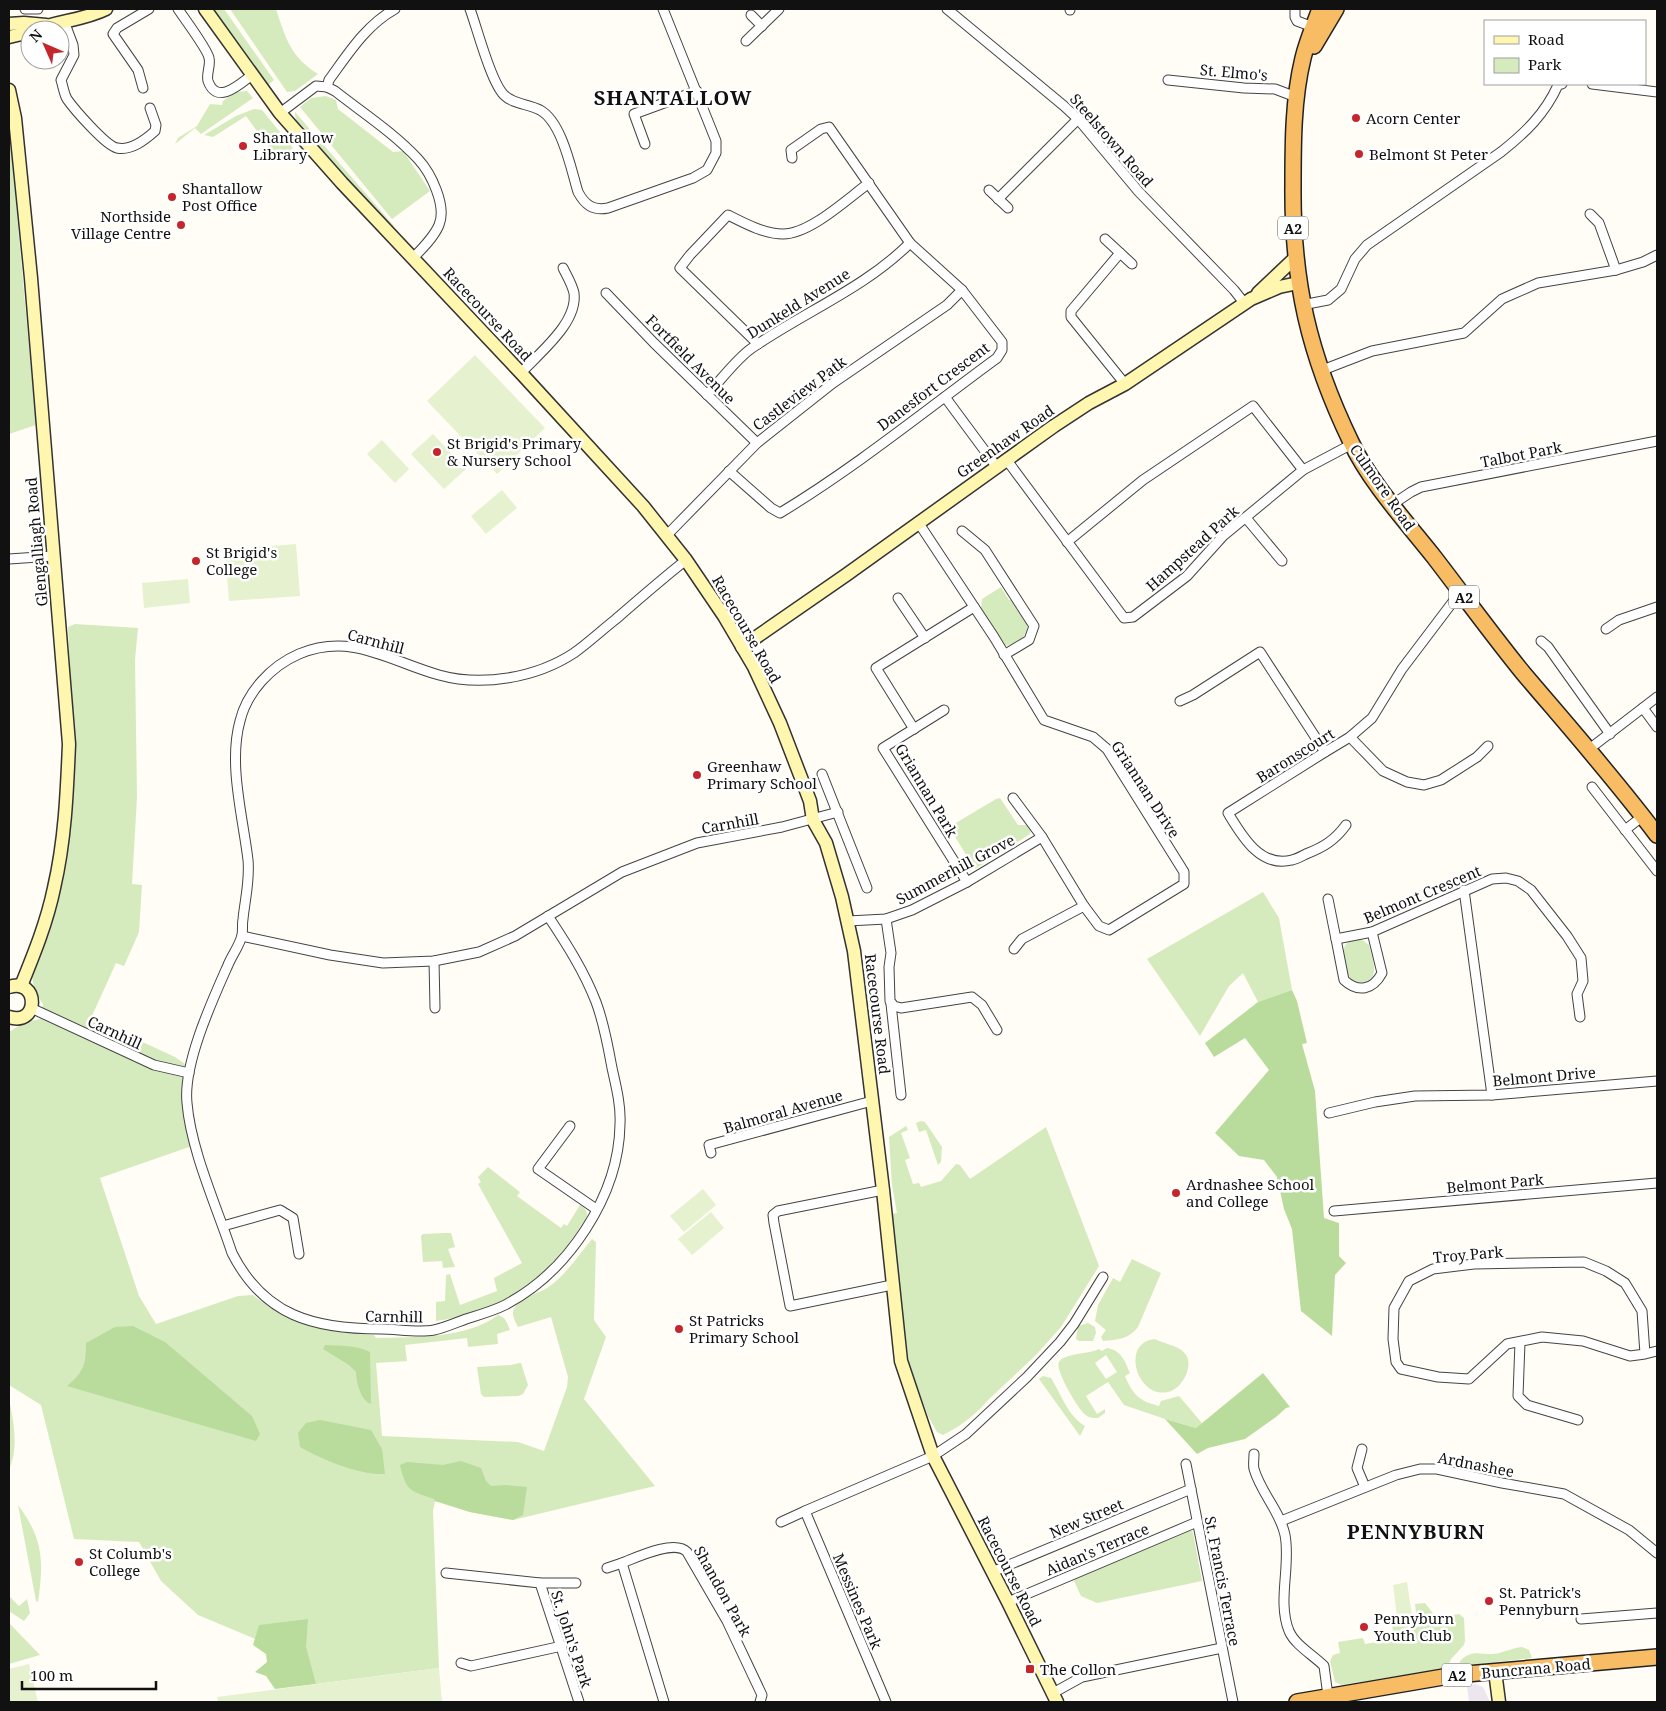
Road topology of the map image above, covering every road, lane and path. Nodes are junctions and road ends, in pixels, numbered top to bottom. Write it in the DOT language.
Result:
graph roads {
  1 [pos="25,9"];
  2 [pos="38,9"];
  3 [pos="106,9"];
  4 [pos="149,9"];
  5 [pos="178,9"];
  6 [pos="205,9"];
  7 [pos="395,9"];
  8 [pos="470,9"];
  9 [pos="663,9"];
  10 [pos="779,9"];
  11 [pos="946,9"];
  12 [pos="1295,9"];
  13 [pos="1320,9"];
  14 [pos="1336,9"];
  15 [pos="384,11"];
  16 [pos="751,15"];
  17 [pos="69,20"];
  18 [pos="762,26"];
  19 [pos="1313,27"];
  20 [pos="70,37"];
  21 [pos="746,42"];
  22 [pos="70,63"];
  23 [pos="67,70"];
  24 [pos="1299,74"];
  25 [pos="252,76"];
  26 [pos="1168,80"];
  27 [pos="1558,85"];
  28 [pos="1600,85"];
  29 [pos="327,87"];
  30 [pos="142,88"];
  31 [pos="9,90"];
  32 [pos="697,91"];
  33 [pos="1657,92"];
  34 [pos="1296,97"];
  35 [pos="150,108"];
  36 [pos="280,113"];
  37 [pos="1078,119"];
  38 [pos="645,144"];
  39 [pos="792,158"];
  40 [pos="869,183"];
  41 [pos="989,190"];
  42 [pos="998,199"];
  43 [pos="1008,208"];
  44 [pos="1590,214"];
  45 [pos="1105,239"];
  46 [pos="910,243"];
  47 [pos="1120,253"];
  48 [pos="1657,255"];
  49 [pos="413,258"];
  50 [pos="1295,258"];
  51 [pos="1132,264"];
  52 [pos="563,268"];
  53 [pos="1616,270"];
  54 [pos="1298,283"];
  55 [pos="962,290"];
  56 [pos="606,293"];
  57 [pos="1248,302"];
  58 [pos="1302,306"];
  59 [pos="758,344"];
  60 [pos="1320,371"];
  61 [pos="521,373"];
  62 [pos="1125,384"];
  63 [pos="707,395"];
  64 [pos="945,397"];
  65 [pos="1657,441"];
  66 [pos="757,443"];
  67 [pos="1352,444"];
  68 [pos="1001,463"];
  69 [pos="1304,470"];
  70 [pos="729,471"];
  71 [pos="1393,504"];
  72 [pos="1246,518"];
  73 [pos="918,522"];
  74 [pos="962,531"];
  75 [pos="667,536"];
  76 [pos="1066,542"];
  77 [pos="53,556"];
  78 [pos="9,559"];
  79 [pos="686,560"];
  80 [pos="1282,561"];
  81 [pos="1463,595"];
  82 [pos="898,598"];
  83 [pos="974,607"];
  84 [pos="1657,607"];
  85 [pos="1606,629"];
  86 [pos="925,638"];
  87 [pos="1541,641"];
  88 [pos="742,647"];
  89 [pos="1004,654"];
  90 [pos="1657,696"];
  91 [pos="1180,702"];
  92 [pos="1643,708"];
  93 [pos="944,710"];
  94 [pos="1657,727"];
  95 [pos="914,729"];
  96 [pos="1610,734"];
  97 [pos="1350,737"];
  98 [pos="1488,746"];
  99 [pos="1588,750"];
  100 [pos="1325,752"];
  101 [pos="822,774"];
  102 [pos="1592,787"];
  103 [pos="1013,798"];
  104 [pos="838,812"];
  105 [pos="1643,816"];
  106 [pos="813,820"];
  107 [pos="1346,825"];
  108 [pos="1625,830"];
  109 [pos="1657,835"];
  110 [pos="1042,837"];
  111 [pos="1657,871"];
  112 [pos="967,882"];
  113 [pos="867,888"];
  114 [pos="1464,890"];
  115 [pos="1328,899"];
  116 [pos="1084,906"];
  117 [pos="548,916"];
  118 [pos="886,919"];
  119 [pos="848,921"];
  120 [pos="1372,932"];
  121 [pos="242,936"];
  122 [pos="1336,939"];
  123 [pos="1014,949"];
  124 [pos="434,961"];
  125 [pos="15,987"];
  126 [pos="892,1004"];
  127 [pos="31,1008"];
  128 [pos="434,1008"];
  129 [pos="1580,1017"];
  130 [pos="9,1018"];
  131 [pos="997,1030"];
  132 [pos="189,1073"];
  133 [pos="1657,1081"];
  134 [pos="901,1095"];
  135 [pos="1492,1095"];
  136 [pos="872,1101"];
  137 [pos="1329,1113"];
  138 [pos="570,1126"];
  139 [pos="711,1153"];
  140 [pos="1657,1183"];
  141 [pos="883,1190"];
  142 [pos="596,1209"];
  143 [pos="1334,1211"];
  144 [pos="223,1226"];
  145 [pos="299,1254"];
  146 [pos="1103,1276"];
  147 [pos="892,1285"];
  148 [pos="1520,1342"];
  149 [pos="1657,1350"];
  150 [pos="1645,1354"];
  151 [pos="1578,1420"];
  152 [pos="1362,1449"];
  153 [pos="1254,1454"];
  154 [pos="933,1456"];
  155 [pos="1186,1464"];
  156 [pos="1365,1487"];
  157 [pos="1191,1489"];
  158 [pos="805,1511"];
  159 [pos="1281,1521"];
  160 [pos="781,1522"];
  161 [pos="1197,1522"];
  162 [pos="1657,1553"];
  163 [pos="622,1562"];
  164 [pos="607,1568"];
  165 [pos="992,1572"];
  166 [pos="446,1573"];
  167 [pos="540,1583"];
  168 [pos="576,1583"];
  169 [pos="1008,1602"];
  170 [pos="1657,1614"];
  171 [pos="1581,1619"];
  172 [pos="562,1646"];
  173 [pos="1222,1648"];
  174 [pos="1657,1657"];
  175 [pos="462,1663"];
  176 [pos="1495,1671"];
  177 [pos="1328,1696"];
  178 [pos="1055,1698"];
  179 [pos="578,1702"];
  180 [pos="664,1702"];
  181 [pos="760,1702"];
  182 [pos="886,1702"];
  183 [pos="1233,1702"];
  184 [pos="1297,1702"];
  185 [pos="1499,1702"];
  1 -- 2 [label="street"];
  3 -- 17 [label="main road"];
  4 -- 30 [label="street"];
  5 -- 25 [label="street"];
  6 -- 25 [label="main road, Racecourse Road"];
  7 -- 15 [label="street"];
  8 -- 32 [label="street"];
  9 -- 32 [label="street"];
  10 -- 18 [label="street"];
  11 -- 37 [label="street, Steelstown Road"];
  12 -- 19 [label="street"];
  13 -- 19 [label="highway, Culmore Road / A2"];
  14 -- 24 [label="highway"];
  15 -- 29 [label="street"];
  16 -- 18 [label="street"];
  18 -- 21 [label="street"];
  19 -- 24 [label="highway, Culmore Road / A2"];
  20 -- 22 [label="street"];
  23 -- 35 [label="street"];
  24 -- 34 [label="highway, Culmore Road / A2"];
  25 -- 36 [label="main road, Racecourse Road"];
  26 -- 34 [label="street, St. Elmo's"];
  27 -- 58 [label="street"];
  28 -- 33 [label="street"];
  29 -- 36 [label="street"];
  29 -- 49 [label="street"];
  31 -- 77 [label="main road, Glengalliagh Road"];
  32 -- 38 [label="street"];
  34 -- 50 [label="highway, Culmore Road / A2"];
  36 -- 49 [label="main road, Racecourse Road"];
  37 -- 42 [label="street"];
  37 -- 57 [label="street, Steelstown Road"];
  39 -- 40 [label="street, Danesfort Crescent"];
  40 -- 46 [label="street, Danesfort Crescent"];
  40 -- 59 [label="street"];
  41 -- 42 [label="street"];
  42 -- 43 [label="street"];
  44 -- 53 [label="street"];
  45 -- 47 [label="street"];
  46 -- 55 [label="street, Danesfort Crescent"];
  46 -- 59 [label="street, Dunkeld Avenue"];
  47 -- 51 [label="street"];
  47 -- 62 [label="street"];
  48 -- 53 [label="street"];
  49 -- 61 [label="main road, Racecourse Road"];
  50 -- 54 [label="highway, Culmore Road / A2"];
  50 -- 57 [label="main road"];
  52 -- 61 [label="street"];
  53 -- 60 [label="street"];
  54 -- 57 [label="main road, Greenhaw Road"];
  54 -- 58 [label="highway, Culmore Road / A2"];
  55 -- 64 [label="street, Danesfort Crescent"];
  55 -- 66 [label="street, Castleview Patk"];
  56 -- 63 [label="street, Fortfield Avenue"];
  57 -- 62 [label="main road, Greenhaw Road"];
  58 -- 60 [label="highway, Culmore Road / A2"];
  59 -- 63 [label="street, Dunkeld Avenue"];
  60 -- 67 [label="highway, Culmore Road / A2"];
  61 -- 75 [label="main road, Racecourse Road"];
  62 -- 68 [label="main road, Greenhaw Road"];
  63 -- 66 [label="street, Fortfield Avenue"];
  64 -- 68 [label="street, Hampstead Park"];
  64 -- 70 [label="street, Danesfort Crescent"];
  65 -- 71 [label="street, Talbot Park"];
  66 -- 70 [label="street, Castleview Patk"];
  67 -- 69 [label="street, Hampstead Park"];
  67 -- 71 [label="highway, Culmore Road / A2"];
  68 -- 73 [label="main road, Greenhaw Road"];
  68 -- 76 [label="street, Hampstead Park"];
  69 -- 72 [label="street, Hampstead Park"];
  69 -- 76 [label="street"];
  70 -- 75 [label="street, Castleview Patk"];
  71 -- 81 [label="highway, Culmore Road / A2"];
  72 -- 76 [label="street, Hampstead Park"];
  72 -- 80 [label="street"];
  73 -- 83 [label="street, Griannan Drive"];
  73 -- 88 [label="main road, Greenhaw Road"];
  74 -- 89 [label="street"];
  75 -- 79 [label="main road, Racecourse Road"];
  77 -- 78 [label="street"];
  77 -- 125 [label="main road, Glengalliagh Road"];
  79 -- 88 [label="main road, Racecourse Road"];
  79 -- 121 [label="street, Carnhill"];
  81 -- 97 [label="street, Baronscourt"];
  81 -- 99 [label="highway, Culmore Road / A2"];
  82 -- 86 [label="street"];
  83 -- 86 [label="street"];
  83 -- 89 [label="street, Griannan Drive"];
  84 -- 85 [label="street"];
  86 -- 95 [label="street"];
  87 -- 96 [label="street"];
  88 -- 106 [label="main road, Racecourse Road"];
  89 -- 116 [label="street, Griannan Drive"];
  90 -- 92 [label="street"];
  91 -- 100 [label="street"];
  92 -- 94 [label="street"];
  92 -- 96 [label="street"];
  93 -- 95 [label="street, Griannan Park"];
  95 -- 112 [label="street, Griannan Park"];
  96 -- 99 [label="street"];
  97 -- 98 [label="street"];
  97 -- 100 [label="street, Baronscourt"];
  99 -- 105 [label="highway, Culmore Road / A2"];
  100 -- 107 [label="street, Baronscourt"];
  101 -- 104 [label="street"];
  102 -- 108 [label="street"];
  103 -- 110 [label="street, Griannan Drive"];
  104 -- 106 [label="street, Carnhill"];
  104 -- 113 [label="street"];
  105 -- 108 [label="street"];
  105 -- 109 [label="highway, Culmore Road / A2"];
  106 -- 117 [label="street, Carnhill"];
  106 -- 119 [label="main road, Racecourse Road"];
  108 -- 111 [label="street"];
  110 -- 112 [label="street, Summerhill Grove"];
  110 -- 116 [label="street, Griannan Drive"];
  112 -- 118 [label="street, Summerhill Grove"];
  114 -- 120 [label="street, Belmont Crescent"];
  114 -- 129 [label="street, Belmont Crescent"];
  114 -- 135 [label="street"];
  115 -- 122 [label="street"];
  116 -- 123 [label="street"];
  117 -- 124 [label="street, Carnhill"];
  117 -- 142 [label="street, Carnhill"];
  118 -- 119 [label="street, Summerhill Grove"];
  118 -- 126 [label="street"];
  119 -- 136 [label="main road, Racecourse Road"];
  120 -- 122 [label="street, Belmont Crescent"];
  120 -- 122 [label="street"];
  121 -- 124 [label="street, Carnhill"];
  121 -- 132 [label="street, Carnhill"];
  124 -- 128 [label="street"];
  125 -- 127 [label="main road, Glengalliagh Road"];
  126 -- 131 [label="street"];
  126 -- 134 [label="street"];
  127 -- 130 [label="main road"];
  127 -- 132 [label="street, Carnhill"];
  132 -- 144 [label="street, Carnhill"];
  133 -- 135 [label="street, Belmont Drive"];
  135 -- 137 [label="street, Belmont Drive"];
  136 -- 139 [label="street, Balmoral Avenue"];
  136 -- 141 [label="main road, Racecourse Road"];
  138 -- 142 [label="street"];
  140 -- 143 [label="street, Belmont Park"];
  141 -- 147 [label="main road, Racecourse Road"];
  141 -- 147 [label="street"];
  142 -- 144 [label="street, Carnhill"];
  144 -- 145 [label="street"];
  146 -- 154 [label="street"];
  147 -- 154 [label="main road, Racecourse Road"];
  148 -- 150 [label="street, Troy Park"];
  148 -- 150 [label="street, Troy Park"];
  148 -- 151 [label="street"];
  149 -- 150 [label="street, Troy Park"];
  152 -- 156 [label="street"];
  153 -- 159 [label="street"];
  154 -- 158 [label="street"];
  154 -- 165 [label="main road, Racecourse Road"];
  155 -- 157 [label="street, St. Francis Terrace"];
  156 -- 159 [label="street, Ardnashee"];
  156 -- 162 [label="street, Ardnashee"];
  157 -- 161 [label="street, St. Francis Terrace"];
  157 -- 165 [label="street, New Street"];
  158 -- 160 [label="street"];
  158 -- 182 [label="street, Messines Park"];
  159 -- 177 [label="street"];
  161 -- 169 [label="street, Aidan's Terrace"];
  161 -- 173 [label="street, St. Francis Terrace"];
  163 -- 164 [label="street, Shandon Park"];
  163 -- 180 [label="street"];
  163 -- 181 [label="street, Shandon Park"];
  165 -- 169 [label="main road, Racecourse Road"];
  166 -- 167 [label="street, St. John's Park"];
  167 -- 168 [label="street, St. John's Park"];
  167 -- 172 [label="street, St. John's Park"];
  169 -- 178 [label="main road, Racecourse Road"];
  170 -- 171 [label="street"];
  172 -- 175 [label="street"];
  172 -- 179 [label="street, St. John's Park"];
  173 -- 178 [label="street"];
  173 -- 183 [label="street, St. Francis Terrace"];
  174 -- 176 [label="highway, Buncrana Road / A2"];
  176 -- 177 [label="highway, Buncrana Road / A2"];
  176 -- 185 [label="main road"];
  177 -- 184 [label="highway, Buncrana Road / A2"];
}
